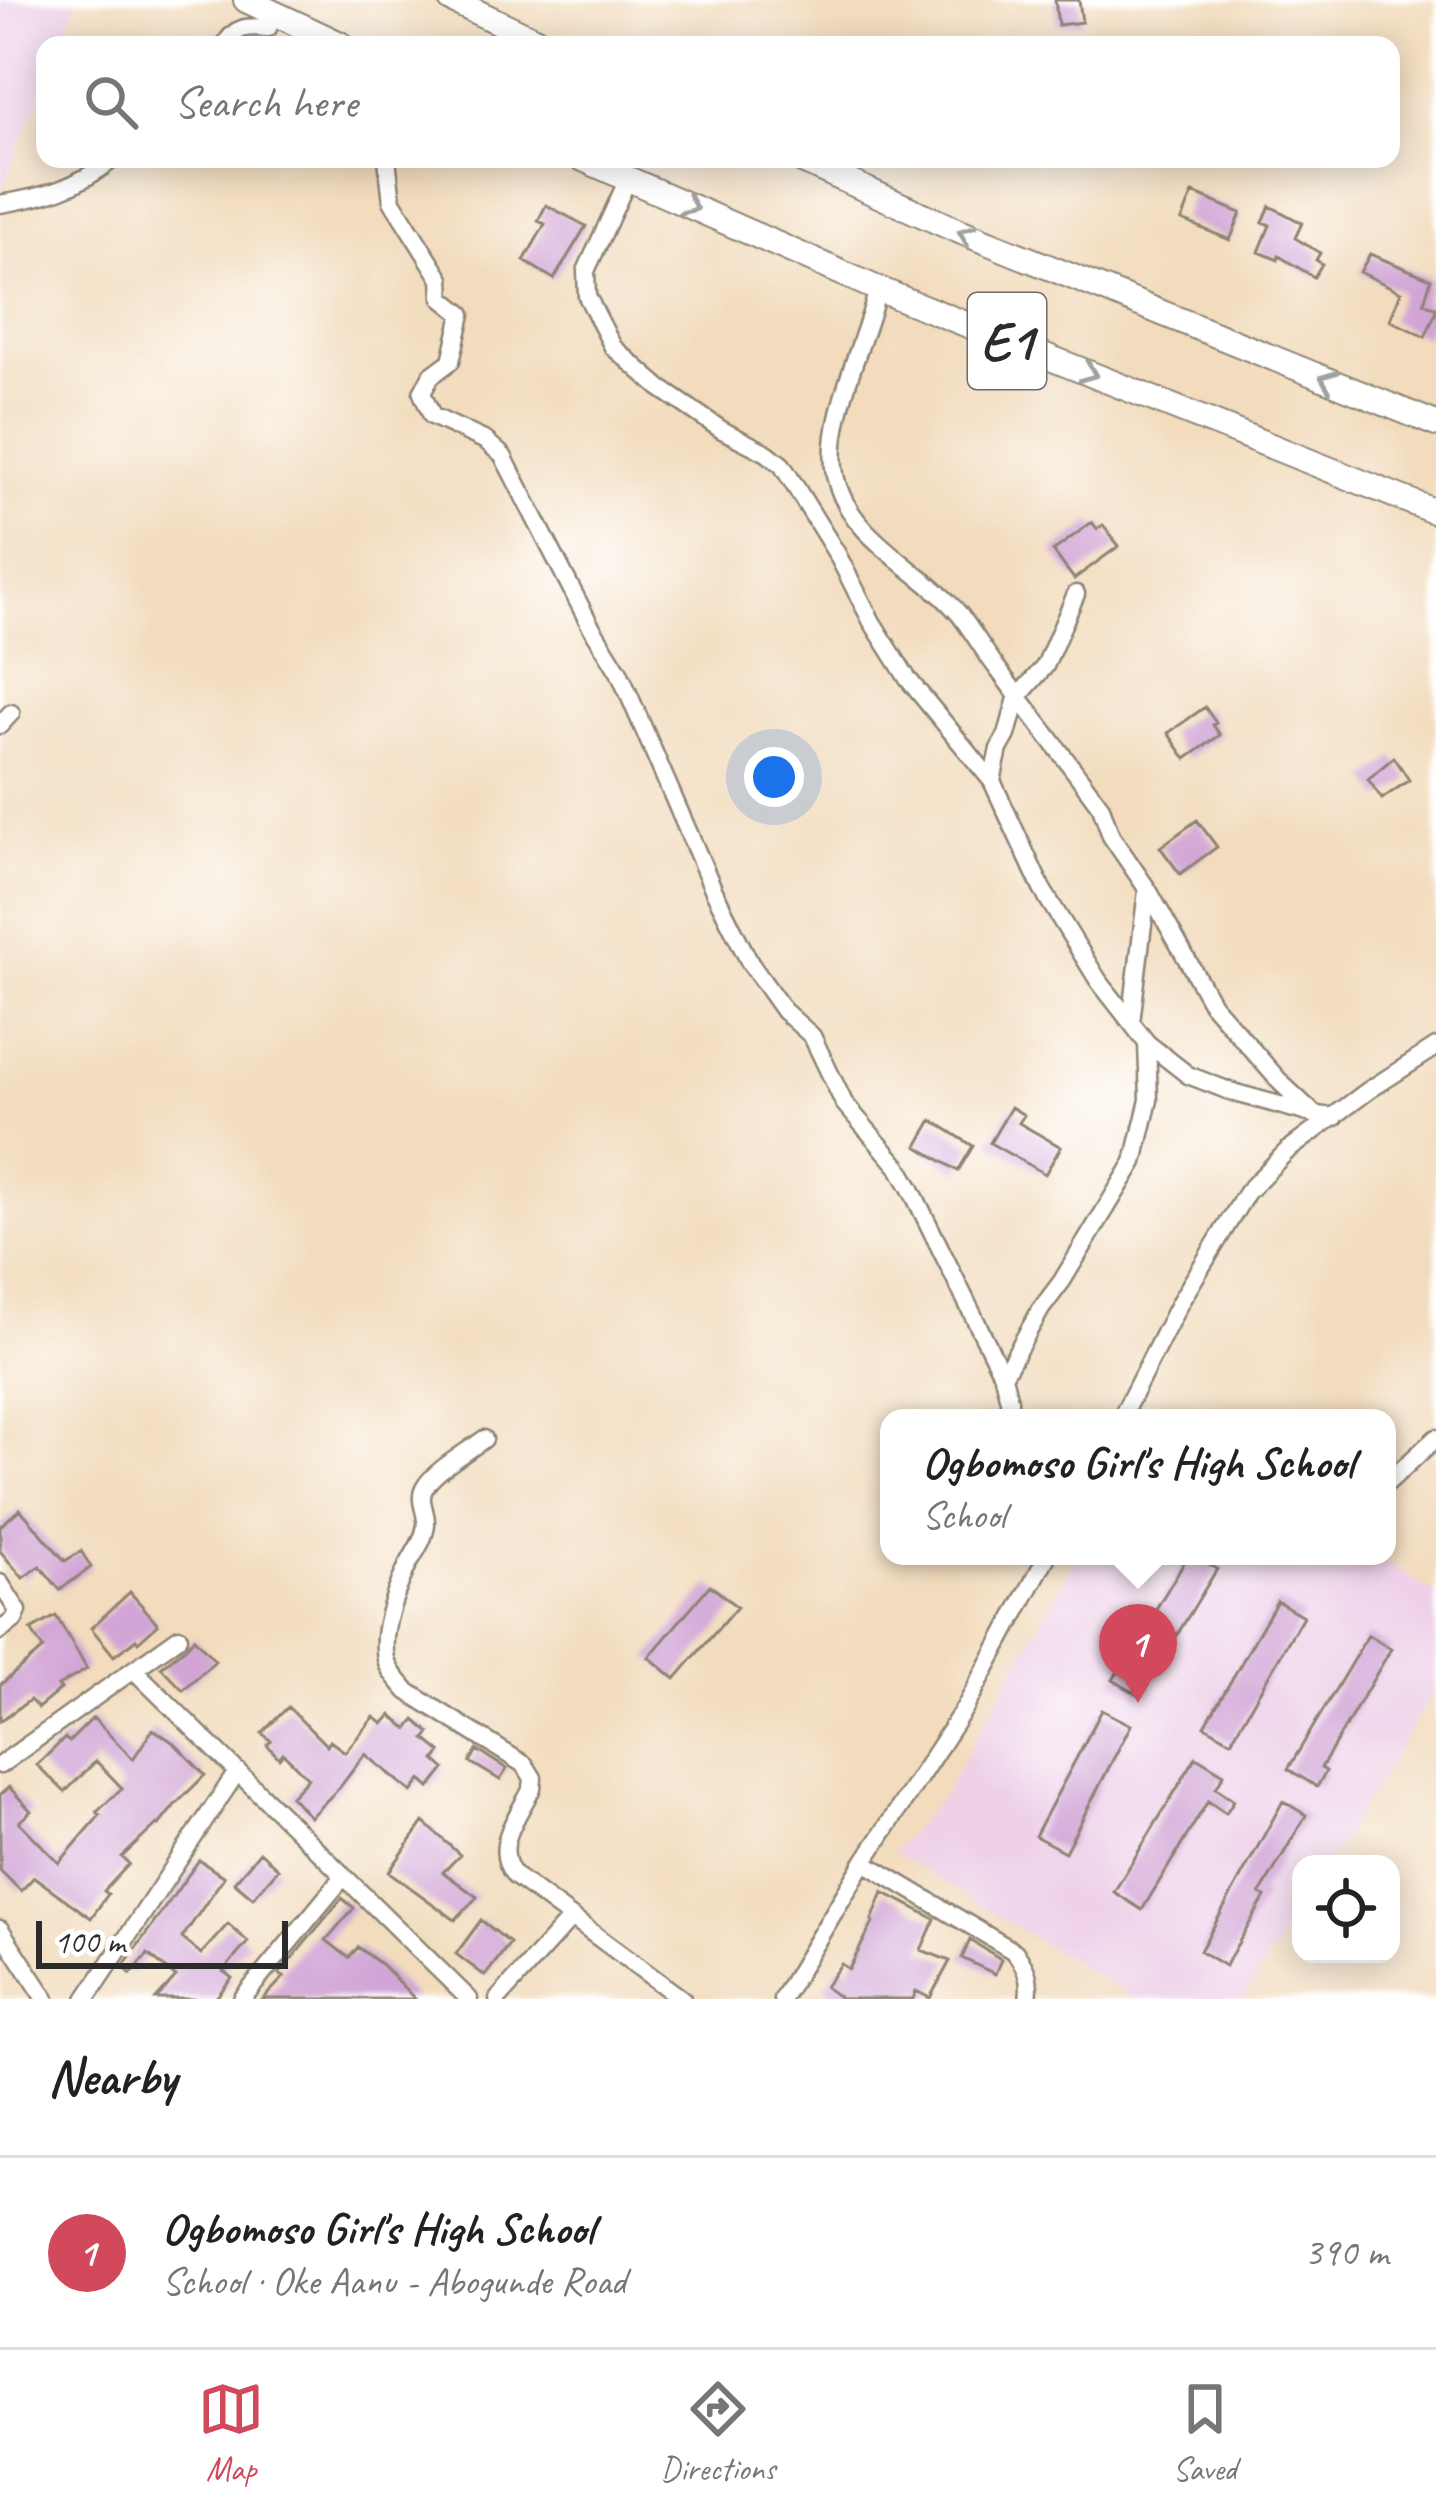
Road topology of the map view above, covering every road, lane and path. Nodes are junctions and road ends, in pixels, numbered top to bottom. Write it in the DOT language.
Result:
graph roads {
  1 [pos="246,0"];
  2 [pos="451,0"];
  3 [pos="275,14"];
  4 [pos="230,36"];
  5 [pos="323,36"];
  6 [pos="528,36"];
  7 [pos="101,168"];
  8 [pos="388,168"];
  9 [pos="603,168"];
  10 [pos="818,168"];
  11 [pos="628,179"];
  12 [pos="0,204"];
  13 [pos="878,289"];
  14 [pos="1436,424"];
  15 [pos="1436,512"];
  16 [pos="1076,594"];
  17 [pos="1019,695"];
  18 [pos="992,782"];
  19 [pos="1148,890"];
  20 [pos="1131,1022"];
  21 [pos="1148,1043"];
  22 [pos="1436,1046"];
  23 [pos="1316,1115"];
  24 [pos="1335,1117"];
  25 [pos="1004,1376"];
  26 [pos="1010,1409"];
  27 [pos="1126,1409"];
  28 [pos="1436,1438"];
  29 [pos="484,1439"];
  30 [pos="1396,1475"];
  31 [pos="1040,1565"];
  32 [pos="0,1583"];
  33 [pos="0,1631"];
  34 [pos="179,1637"];
  35 [pos="134,1670"];
  36 [pos="0,1765"];
  37 [pos="237,1772"];
  38 [pos="864,1862"];
  39 [pos="344,1876"];
  40 [pos="571,1918"];
  41 [pos="0,1929"];
  42 [pos="46,1999"];
  43 [pos="86,1999"];
  44 [pos="242,1999"];
  45 [pos="470,1999"];
  46 [pos="498,1999"];
  47 [pos="682,1999"];
  48 [pos="782,1999"];
  49 [pos="1028,1999"];
  1 -- 3 [label="highway"];
  2 -- 6 [label="highway"];
  3 -- 4 [label="street"];
  3 -- 5 [label="highway"];
  7 -- 12 [label="street"];
  8 -- 25 [label="street"];
  9 -- 11 [label="highway, E1"];
  14 -- 10 [label="highway, E1, one-way"];
  11 -- 13 [label="highway, E1, one-way"];
  11 -- 18 [label="street"];
  13 -- 15 [label="highway, E1, one-way"];
  13 -- 17 [label="street"];
  16 -- 17 [label="street"];
  17 -- 18 [label="street"];
  17 -- 19 [label="street"];
  18 -- 20 [label="street"];
  19 -- 20 [label="street"];
  19 -- 23 [label="street"];
  20 -- 21 [label="street"];
  21 -- 23 [label="street"];
  21 -- 25 [label="street"];
  22 -- 24 [label="street"];
  23 -- 24 [label="street"];
  24 -- 27 [label="street"];
  25 -- 26 [label="street"];
  28 -- 30 [label="street"];
  29 -- 40 [label="street"];
  31 -- 38 [label="street"];
  32 -- 33 [label="street"];
  34 -- 35 [label="street"];
  35 -- 36 [label="street"];
  35 -- 37 [label="street"];
  37 -- 39 [label="street"];
  37 -- 43 [label="street"];
  38 -- 48 [label="street"];
  38 -- 49 [label="street"];
  39 -- 44 [label="street"];
  39 -- 45 [label="street"];
  40 -- 46 [label="street"];
  40 -- 47 [label="street"];
  41 -- 42 [label="street"];
}
